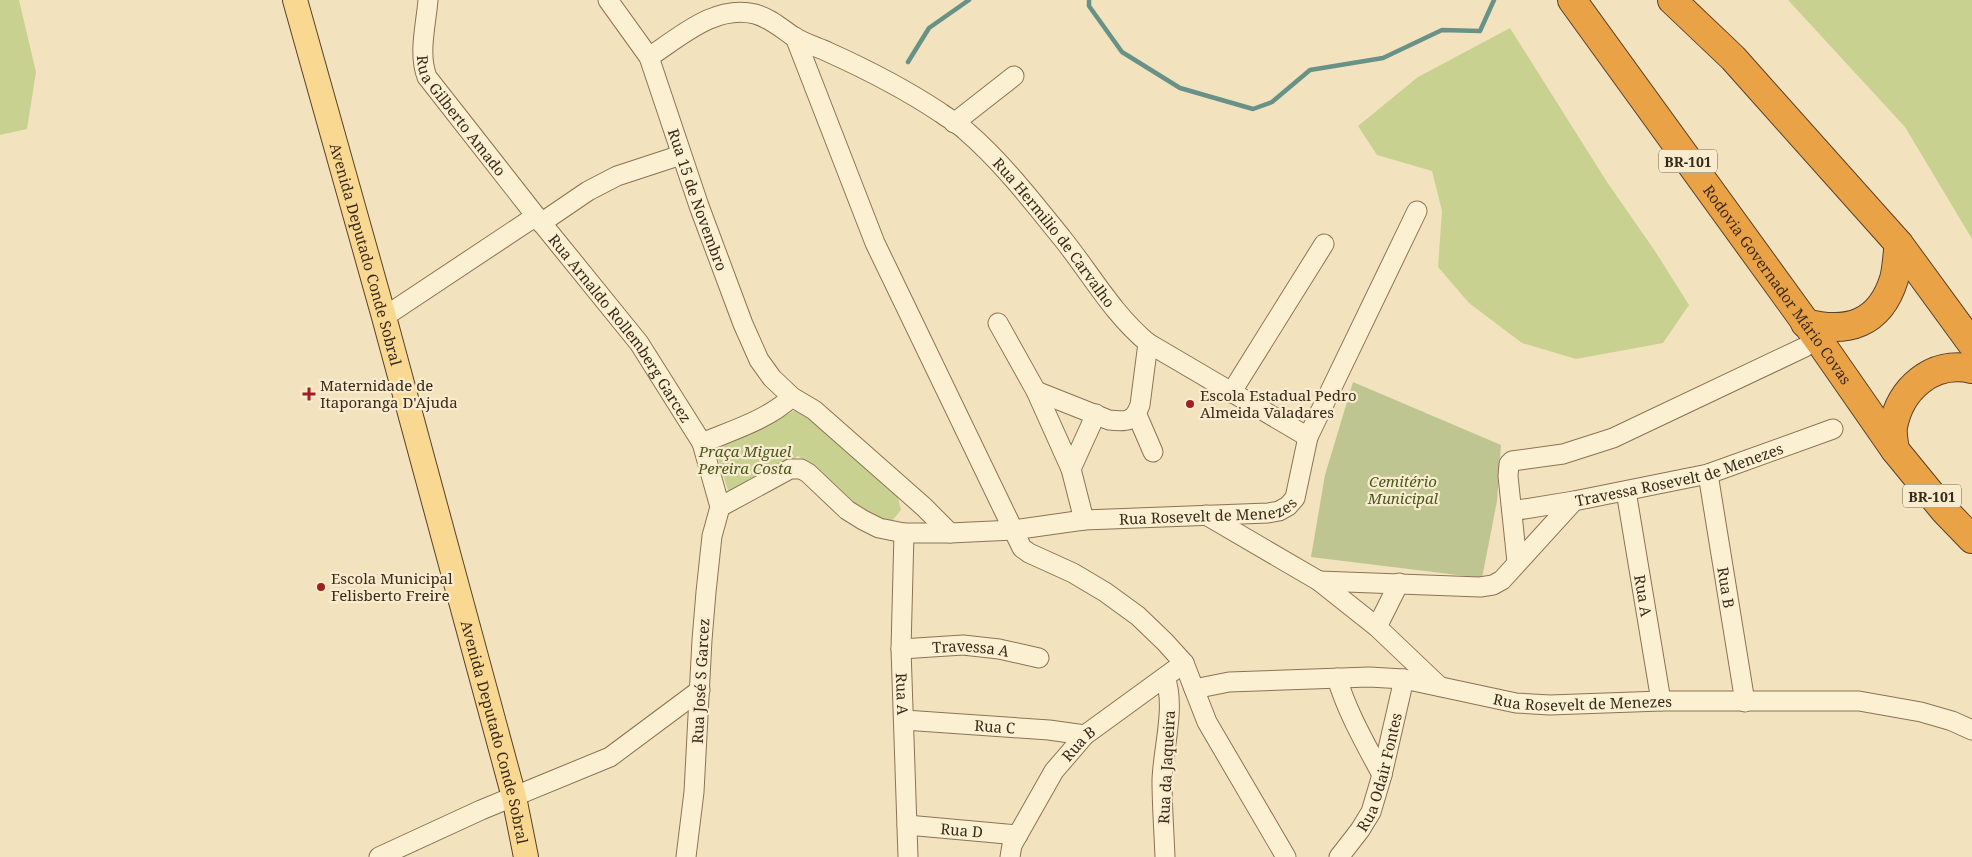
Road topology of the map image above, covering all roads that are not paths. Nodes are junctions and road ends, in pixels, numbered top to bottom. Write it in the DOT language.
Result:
graph roads {
  1 [pos="296,0"];
  2 [pos="428,0"];
  3 [pos="608,0"];
  4 [pos="1572,0"];
  5 [pos="1672,0"];
  6 [pos="795,37"];
  7 [pos="649,56"];
  8 [pos="1014,76"];
  9 [pos="954,122"];
  10 [pos="681,155"];
  11 [pos="1417,211"];
  12 [pos="538,220"];
  13 [pos="1324,244"];
  14 [pos="1899,244"];
  15 [pos="384,317"];
  16 [pos="998,323"];
  17 [pos="1805,335"];
  18 [pos="1148,343"];
  19 [pos="1972,344"];
  20 [pos="1972,369"];
  21 [pos="1036,390"];
  22 [pos="1231,393"];
  23 [pos="792,397"];
  24 [pos="1096,414"];
  25 [pos="1137,415"];
  26 [pos="1833,429"];
  27 [pos="1308,437"];
  28 [pos="702,443"];
  29 [pos="1895,450"];
  30 [pos="1153,452"];
  31 [pos="1070,470"];
  32 [pos="1708,474"];
  33 [pos="1626,491"];
  34 [pos="1574,501"];
  35 [pos="720,507"];
  36 [pos="1512,511"];
  37 [pos="1204,514"];
  38 [pos="1084,520"];
  39 [pos="1014,530"];
  40 [pos="904,532"];
  41 [pos="950,533"];
  42 [pos="1972,539"];
  43 [pos="1518,562"];
  44 [pos="1318,582"];
  45 [pos="1399,583"];
  46 [pos="1377,627"];
  47 [pos="901,649"];
  48 [pos="1039,658"];
  49 [pos="1184,663"];
  50 [pos="1164,677"];
  51 [pos="1338,678"];
  52 [pos="1404,679"];
  53 [pos="1440,686"];
  54 [pos="1194,689"];
  55 [pos="700,690"];
  56 [pos="1661,700"];
  57 [pos="1745,702"];
  58 [pos="904,720"];
  59 [pos="1972,730"];
  60 [pos="1085,735"];
  61 [pos="1382,775"];
  62 [pos="514,797"];
  63 [pos="907,825"];
  64 [pos="1018,835"];
  65 [pos="379,857"];
  66 [pos="526,857"];
  67 [pos="686,857"];
  68 [pos="908,857"];
  69 [pos="1010,857"];
  70 [pos="1165,857"];
  71 [pos="1286,857"];
  72 [pos="1339,857"];
  1 -- 15 [label="main road, Avenida Deputado Conde Sobral"];
  2 -- 12 [label="street, Rua Gilberto Amado"];
  3 -- 7 [label="street, Rua 15 de Novembro"];
  4 -- 17 [label="highway, Rodovia Governador Mário Covas / BR-101"];
  5 -- 14 [label="highway"];
  6 -- 7 [label="street, Rua Hermilio de Carvalho"];
  6 -- 9 [label="street, Rua Hermilio de Carvalho"];
  6 -- 39 [label="street"];
  7 -- 10 [label="street, Rua 15 de Novembro"];
  8 -- 9 [label="street"];
  9 -- 18 [label="street, Rua Hermilio de Carvalho"];
  10 -- 12 [label="street"];
  10 -- 23 [label="street, Rua 15 de Novembro"];
  11 -- 27 [label="street, Rua Rosevelt de Menezes"];
  12 -- 15 [label="street"];
  12 -- 28 [label="street, Rua Arnaldo Rollemberg Garcez"];
  13 -- 22 [label="street"];
  14 -- 17 [label="highway"];
  14 -- 19 [label="highway"];
  15 -- 62 [label="main road, Avenida Deputado Conde Sobral"];
  16 -- 21 [label="street"];
  17 -- 29 [label="highway, Rodovia Governador Mário Covas / BR-101"];
  17 -- 36 [label="street"];
  18 -- 22 [label="street, Rua Hermilio de Carvalho"];
  18 -- 25 [label="street"];
  20 -- 29 [label="highway"];
  21 -- 24 [label="street"];
  21 -- 31 [label="street"];
  22 -- 27 [label="street, Rua Hermilio de Carvalho"];
  23 -- 28 [label="street"];
  23 -- 41 [label="street"];
  24 -- 25 [label="street"];
  24 -- 31 [label="street"];
  25 -- 30 [label="street"];
  26 -- 32 [label="street, Travessa Rosevelt de Menezes"];
  27 -- 37 [label="street, Rua Rosevelt de Menezes"];
  28 -- 35 [label="street"];
  29 -- 42 [label="highway, Rodovia Governador Mário Covas / BR-101"];
  31 -- 38 [label="street"];
  32 -- 33 [label="street, Travessa Rosevelt de Menezes"];
  32 -- 57 [label="street, Rua B"];
  33 -- 34 [label="street, Travessa Rosevelt de Menezes"];
  33 -- 56 [label="street, Rua A"];
  34 -- 36 [label="street"];
  34 -- 43 [label="street, Travessa Rosevelt de Menezes"];
  35 -- 40 [label="street"];
  35 -- 55 [label="street, Rua José S Garcez"];
  36 -- 43 [label="street"];
  37 -- 38 [label="street, Rua Rosevelt de Menezes"];
  37 -- 44 [label="street"];
  38 -- 39 [label="street, Rua Rosevelt de Menezes"];
  39 -- 41 [label="street, Rua Rosevelt de Menezes"];
  39 -- 49 [label="street"];
  40 -- 41 [label="street"];
  40 -- 47 [label="street, Rua A"];
  43 -- 45 [label="street, Travessa Rosevelt de Menezes"];
  44 -- 45 [label="street, Travessa Rosevelt de Menezes"];
  44 -- 46 [label="street"];
  45 -- 46 [label="street"];
  46 -- 53 [label="street"];
  47 -- 48 [label="street, Travessa A"];
  47 -- 58 [label="street, Rua A"];
  49 -- 50 [label="street, Rua B"];
  49 -- 54 [label="street"];
  50 -- 60 [label="street, Rua B"];
  50 -- 70 [label="street, Rua da Jaqueira"];
  51 -- 52 [label="street, Rua Rosevelt de Menezes"];
  51 -- 54 [label="street, Rua Rosevelt de Menezes"];
  51 -- 61 [label="street"];
  52 -- 53 [label="street, Rua Rosevelt de Menezes"];
  52 -- 61 [label="street, Rua Odair Fontes"];
  53 -- 56 [label="street, Rua Rosevelt de Menezes"];
  54 -- 71 [label="street"];
  55 -- 62 [label="street"];
  55 -- 67 [label="street, Rua José S Garcez"];
  56 -- 57 [label="street, Rua Rosevelt de Menezes"];
  57 -- 59 [label="street, Rua Rosevelt de Menezes"];
  58 -- 60 [label="street, Rua C"];
  58 -- 63 [label="street, Rua A"];
  60 -- 64 [label="street, Rua B"];
  61 -- 72 [label="street, Rua Odair Fontes"];
  62 -- 65 [label="street"];
  62 -- 66 [label="main road, Avenida Deputado Conde Sobral"];
  63 -- 64 [label="street, Rua D"];
  63 -- 68 [label="street, Rua A"];
  64 -- 69 [label="street, Rua B"];
}
